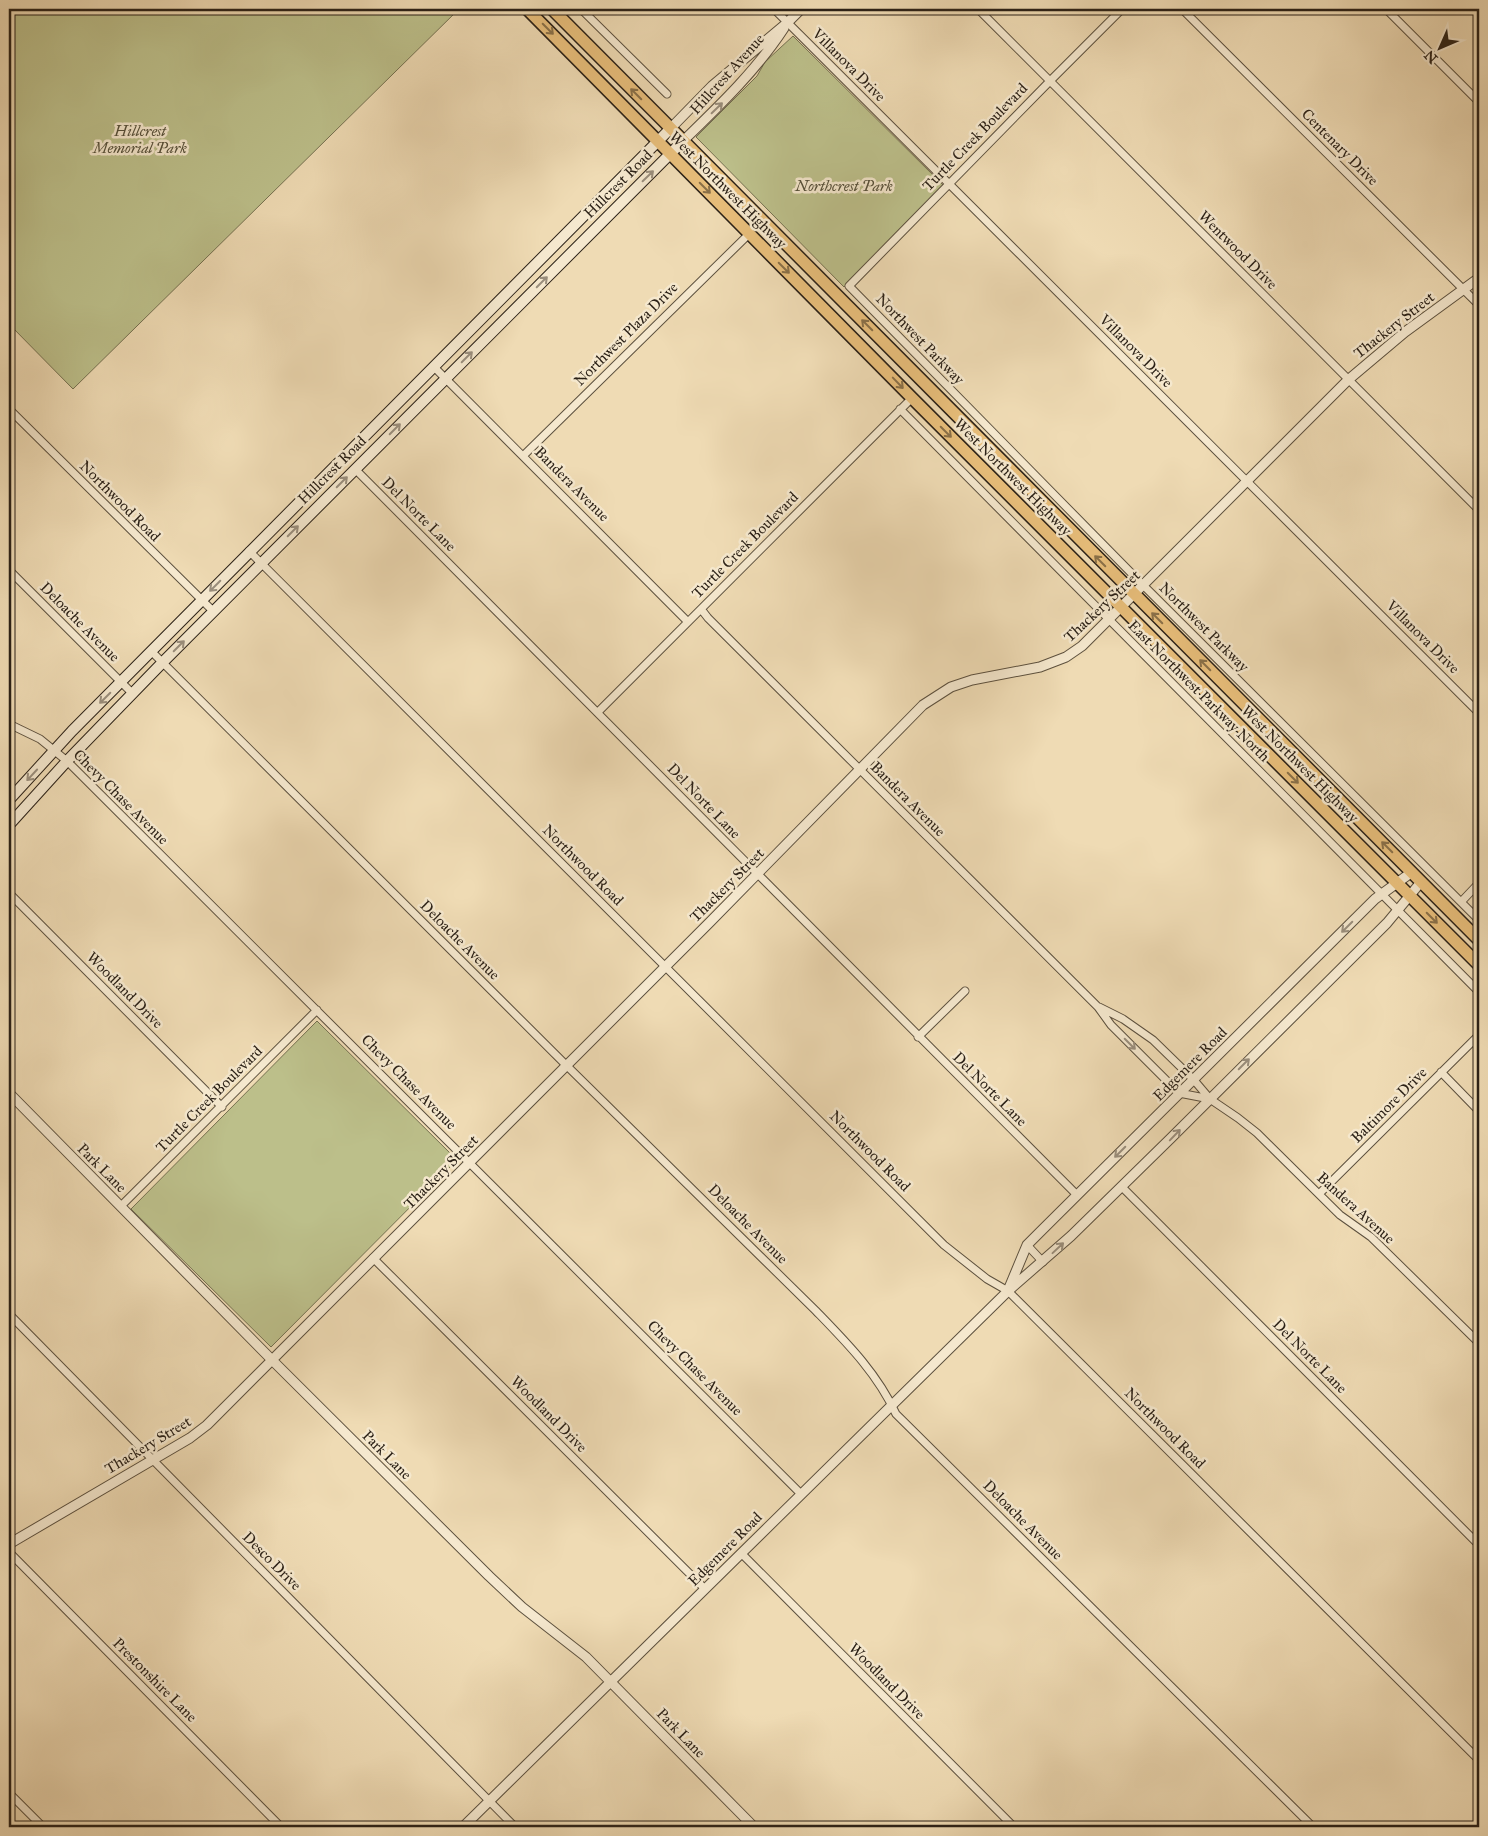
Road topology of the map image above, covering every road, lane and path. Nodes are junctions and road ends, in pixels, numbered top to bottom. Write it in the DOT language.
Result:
graph roads {
  1 [pos="528,9"];
  2 [pos="552,9"];
  3 [pos="581,9"];
  4 [pos="774,9"];
  5 [pos="801,9"];
  6 [pos="978,9"];
  7 [pos="1122,9"];
  8 [pos="1182,9"];
  9 [pos="1386,9"];
  10 [pos="787,22"];
  11 [pos="1050,80"];
  12 [pos="667,94"];
  13 [pos="1479,102"];
  14 [pos="670,129"];
  15 [pos="658,141"];
  16 [pos="682,142"];
  17 [pos="671,153"];
  18 [pos="949,184"];
  19 [pos="567,232"];
  20 [pos="749,234"];
  21 [pos="579,244"];
  22 [pos="1479,278"];
  23 [pos="849,286"];
  24 [pos="1463,289"];
  25 [pos="494,304"];
  26 [pos="1479,305"];
  27 [pos="507,316"];
  28 [pos="434,367"];
  29 [pos="446,378"];
  30 [pos="1348,380"];
  31 [pos="926,384"];
  32 [pos="912,398"];
  33 [pos="9,409"];
  34 [pos="900,409"];
  35 [pos="347,454"];
  36 [pos="524,455"];
  37 [pos="358,466"];
  38 [pos="1247,480"];
  39 [pos="1479,510"];
  40 [pos="249,552"];
  41 [pos="261,563"];
  42 [pos="9,570"];
  43 [pos="1144,586"];
  44 [pos="1134,595"];
  45 [pos="201,600"];
  46 [pos="1122,607"];
  47 [pos="701,609"];
  48 [pos="213,612"];
  49 [pos="1110,620"];
  50 [pos="688,622"];
  51 [pos="151,651"];
  52 [pos="163,662"];
  53 [pos="120,682"];
  54 [pos="132,693"];
  55 [pos="598,712"];
  56 [pos="1479,712"];
  57 [pos="9,724"];
  58 [pos="54,750"];
  59 [pos="67,762"];
  60 [pos="860,771"];
  61 [pos="9,800"];
  62 [pos="9,825"];
  63 [pos="1412,872"];
  64 [pos="757,875"];
  65 [pos="1397,882"];
  66 [pos="1422,882"];
  67 [pos="1479,883"];
  68 [pos="9,893"];
  69 [pos="1382,893"];
  70 [pos="1411,896"];
  71 [pos="1461,902"];
  72 [pos="1399,910"];
  73 [pos="1479,920"];
  74 [pos="1479,940"];
  75 [pos="1479,965"];
  76 [pos="665,966"];
  77 [pos="965,991"];
  78 [pos="1479,992"];
  79 [pos="1098,1007"];
  80 [pos="317,1010"];
  81 [pos="1479,1035"];
  82 [pos="918,1037"];
  83 [pos="566,1065"];
  84 [pos="1441,1072"];
  85 [pos="1193,1080"];
  86 [pos="9,1093"];
  87 [pos="1179,1093"];
  88 [pos="1210,1099"];
  89 [pos="222,1107"];
  90 [pos="1479,1111"];
  91 [pos="470,1162"];
  92 [pos="1122,1187"];
  93 [pos="1318,1194"];
  94 [pos="1077,1195"];
  95 [pos="121,1206"];
  96 [pos="1027,1245"];
  97 [pos="373,1258"];
  98 [pos="1044,1262"];
  99 [pos="1008,1291"];
  100 [pos="9,1314"];
  101 [pos="1479,1343"];
  102 [pos="272,1360"];
  103 [pos="892,1406"];
  104 [pos="153,1460"];
  105 [pos="801,1494"];
  106 [pos="9,1544"];
  107 [pos="1479,1545"];
  108 [pos="9,1552"];
  109 [pos="741,1553"];
  110 [pos="705,1589"];
  111 [pos="611,1681"];
  112 [pos="1479,1760"];
  113 [pos="9,1793"];
  114 [pos="489,1801"];
  115 [pos="43,1827"];
  116 [pos="281,1827"];
  117 [pos="463,1827"];
  118 [pos="515,1827"];
  119 [pos="754,1827"];
  120 [pos="1014,1827"];
  121 [pos="1313,1827"];
  1 -- 15 [label="main road, West Northwest Highway, one-way"];
  14 -- 2 [label="main road, West Northwest Highway, one-way"];
  3 -- 12 [label="street"];
  4 -- 10 [label="street, Villanova Drive"];
  5 -- 10 [label="street, Hillcrest Avenue"];
  6 -- 11 [label="street, Wentwood Drive"];
  7 -- 11 [label="street, Turtle Creek Boulevard"];
  8 -- 24 [label="street, Centenary Drive"];
  9 -- 13 [label="street"];
  10 -- 14 [label="street, Hillcrest Avenue"];
  16 -- 10 [label="street, Hillcrest Avenue, one-way"];
  10 -- 18 [label="street, Villanova Drive"];
  11 -- 18 [label="street, Turtle Creek Boulevard"];
  11 -- 30 [label="street, Wentwood Drive"];
  14 -- 15 [label="main road, Hillcrest Road"];
  14 -- 16 [label="main road, West Northwest Highway"];
  15 -- 17 [label="main road, West Northwest Highway"];
  15 -- 19 [label="main road, Hillcrest Road"];
  16 -- 17 [label="main road, Hillcrest Road"];
  31 -- 16 [label="main road, West Northwest Highway, one-way"];
  17 -- 20 [label="main road, West Northwest Highway, one-way"];
  21 -- 17 [label="main road, Hillcrest Road, one-way"];
  18 -- 23 [label="street, Turtle Creek Boulevard"];
  18 -- 38 [label="street, Villanova Drive"];
  19 -- 21 [label="main road"];
  19 -- 25 [label="main road, Hillcrest Road"];
  20 -- 32 [label="main road, West Northwest Highway, one-way"];
  20 -- 36 [label="street, Northwest Plaza Drive"];
  27 -- 21 [label="main road, Hillcrest Road, one-way"];
  22 -- 24 [label="street, Thackery Street"];
  23 -- 43 [label="street, Northwest Parkway"];
  24 -- 26 [label="street, Centenary Drive"];
  24 -- 30 [label="street, Thackery Street"];
  25 -- 27 [label="main road"];
  25 -- 28 [label="main road, Hillcrest Road"];
  29 -- 27 [label="main road, Hillcrest Road, one-way"];
  28 -- 29 [label="street, Bandera Avenue"];
  28 -- 35 [label="main road, Hillcrest Road"];
  29 -- 36 [label="street, Bandera Avenue"];
  37 -- 29 [label="main road, Hillcrest Road, one-way"];
  30 -- 38 [label="street, Thackery Street"];
  30 -- 39 [label="street, Wentwood Drive"];
  31 -- 32 [label="main road"];
  44 -- 31 [label="main road, West Northwest Highway, one-way"];
  32 -- 34 [label="street, Turtle Creek Boulevard"];
  32 -- 46 [label="main road, West Northwest Highway, one-way"];
  33 -- 45 [label="street, Northwood Road"];
  34 -- 47 [label="street, Turtle Creek Boulevard"];
  34 -- 49 [label="street, East Northwest Parkway North"];
  35 -- 37 [label="main road"];
  35 -- 40 [label="main road, Hillcrest Road"];
  36 -- 50 [label="street, Bandera Avenue"];
  41 -- 37 [label="main road, Hillcrest Road, one-way"];
  37 -- 55 [label="street, Del Norte Lane"];
  38 -- 43 [label="street, Thackery Street"];
  38 -- 56 [label="street, Villanova Drive"];
  40 -- 41 [label="street, Northwood Road"];
  40 -- 45 [label="main road, Hillcrest Road, one-way"];
  41 -- 48 [label="main road, Hillcrest Road"];
  41 -- 76 [label="street, Northwood Road"];
  42 -- 53 [label="street, Deloache Avenue"];
  43 -- 44 [label="street, Thackery Street"];
  43 -- 71 [label="street, Northwest Parkway"];
  44 -- 46 [label="street, Thackery Street"];
  63 -- 44 [label="main road, West Northwest Highway, one-way"];
  45 -- 48 [label="street, Northwood Road"];
  45 -- 51 [label="main road, Hillcrest Road"];
  46 -- 49 [label="street, Thackery Street"];
  46 -- 65 [label="main road, West Northwest Highway, one-way"];
  47 -- 50 [label="street, Turtle Creek Boulevard"];
  47 -- 60 [label="street, Bandera Avenue"];
  52 -- 48 [label="main road, Hillcrest Road, one-way"];
  49 -- 60 [label="street, Thackery Street"];
  49 -- 69 [label="street, East Northwest Parkway North"];
  50 -- 55 [label="street, Turtle Creek Boulevard"];
  51 -- 52 [label="street, Deloache Avenue"];
  51 -- 53 [label="main road, Hillcrest Road"];
  52 -- 54 [label="main road, Hillcrest Road"];
  52 -- 83 [label="street, Deloache Avenue"];
  53 -- 54 [label="street, Deloache Avenue"];
  53 -- 58 [label="main road, Hillcrest Road, one-way"];
  54 -- 59 [label="main road, Hillcrest Road"];
  55 -- 64 [label="street, Del Norte Lane"];
  57 -- 58 [label="street, Chevy Chase Avenue"];
  58 -- 59 [label="street, Chevy Chase Avenue"];
  58 -- 61 [label="main road, Hillcrest Road, one-way"];
  59 -- 62 [label="main road, Hillcrest Road"];
  59 -- 80 [label="street, Chevy Chase Avenue"];
  60 -- 64 [label="street, Thackery Street"];
  60 -- 79 [label="street, Bandera Avenue"];
  63 -- 65 [label="street, Edgemere Road"];
  63 -- 66 [label="main road, West Northwest Highway"];
  64 -- 76 [label="street, Thackery Street"];
  64 -- 82 [label="street, Del Norte Lane"];
  65 -- 69 [label="street, Edgemere Road"];
  65 -- 70 [label="main road, West Northwest Highway"];
  66 -- 70 [label="street, Edgemere Road"];
  66 -- 74 [label="main road, West Northwest Highway"];
  67 -- 71 [label="street"];
  68 -- 89 [label="street, Woodland Drive"];
  69 -- 72 [label="street, East Northwest Parkway North"];
  69 -- 85 [label="street, Edgemere Road, one-way"];
  70 -- 72 [label="street, Edgemere Road"];
  70 -- 75 [label="main road, West Northwest Highway, one-way"];
  71 -- 73 [label="street, Northwest Parkway"];
  72 -- 78 [label="street, East Northwest Parkway North"];
  88 -- 72 [label="street, Edgemere Road, one-way"];
  76 -- 83 [label="street, Thackery Street"];
  76 -- 99 [label="street, Northwood Road"];
  77 -- 82 [label="street"];
  79 -- 85 [label="street, Bandera Avenue"];
  79 -- 87 [label="street, Bandera Avenue, one-way"];
  80 -- 89 [label="street, Turtle Creek Boulevard"];
  80 -- 91 [label="street, Chevy Chase Avenue"];
  81 -- 84 [label="street, Baltimore Drive"];
  82 -- 94 [label="street, Del Norte Lane"];
  83 -- 91 [label="street, Thackery Street"];
  83 -- 103 [label="street, Deloache Avenue"];
  84 -- 90 [label="street"];
  84 -- 93 [label="street, Baltimore Drive"];
  85 -- 87 [label="street, Edgemere Road"];
  85 -- 88 [label="street, Bandera Avenue"];
  86 -- 95 [label="street, Park Lane"];
  87 -- 88 [label="street, Bandera Avenue"];
  87 -- 94 [label="street, Edgemere Road, one-way"];
  92 -- 88 [label="street, Edgemere Road, one-way"];
  88 -- 93 [label="street, Bandera Avenue"];
  89 -- 95 [label="street, Turtle Creek Boulevard"];
  91 -- 97 [label="street, Thackery Street"];
  91 -- 105 [label="street, Chevy Chase Avenue"];
  98 -- 92 [label="street, Edgemere Road, one-way"];
  92 -- 107 [label="street, Del Norte Lane"];
  93 -- 101 [label="street, Bandera Avenue"];
  94 -- 96 [label="street, Edgemere Road"];
  95 -- 102 [label="street, Park Lane"];
  96 -- 98 [label="street"];
  96 -- 99 [label="street, Edgemere Road"];
  97 -- 102 [label="street, Thackery Street"];
  97 -- 110 [label="street, Woodland Drive"];
  98 -- 99 [label="street, Edgemere Road"];
  99 -- 103 [label="street, Edgemere Road"];
  99 -- 112 [label="street, Northwood Road"];
  100 -- 104 [label="street, Desco Drive"];
  102 -- 104 [label="street, Thackery Street"];
  102 -- 111 [label="street, Park Lane"];
  103 -- 105 [label="street, Edgemere Road"];
  103 -- 121 [label="street, Deloache Avenue"];
  104 -- 106 [label="street, Thackery Street"];
  104 -- 114 [label="street, Desco Drive"];
  105 -- 109 [label="street, Edgemere Road"];
  108 -- 116 [label="street, Prestonshire Lane"];
  109 -- 110 [label="street, Edgemere Road"];
  109 -- 120 [label="street, Woodland Drive"];
  110 -- 111 [label="street, Edgemere Road"];
  111 -- 114 [label="street, Edgemere Road"];
  111 -- 119 [label="street, Park Lane"];
  113 -- 115 [label="street"];
  114 -- 117 [label="street, Edgemere Road"];
  114 -- 118 [label="street, Desco Drive"];
}
